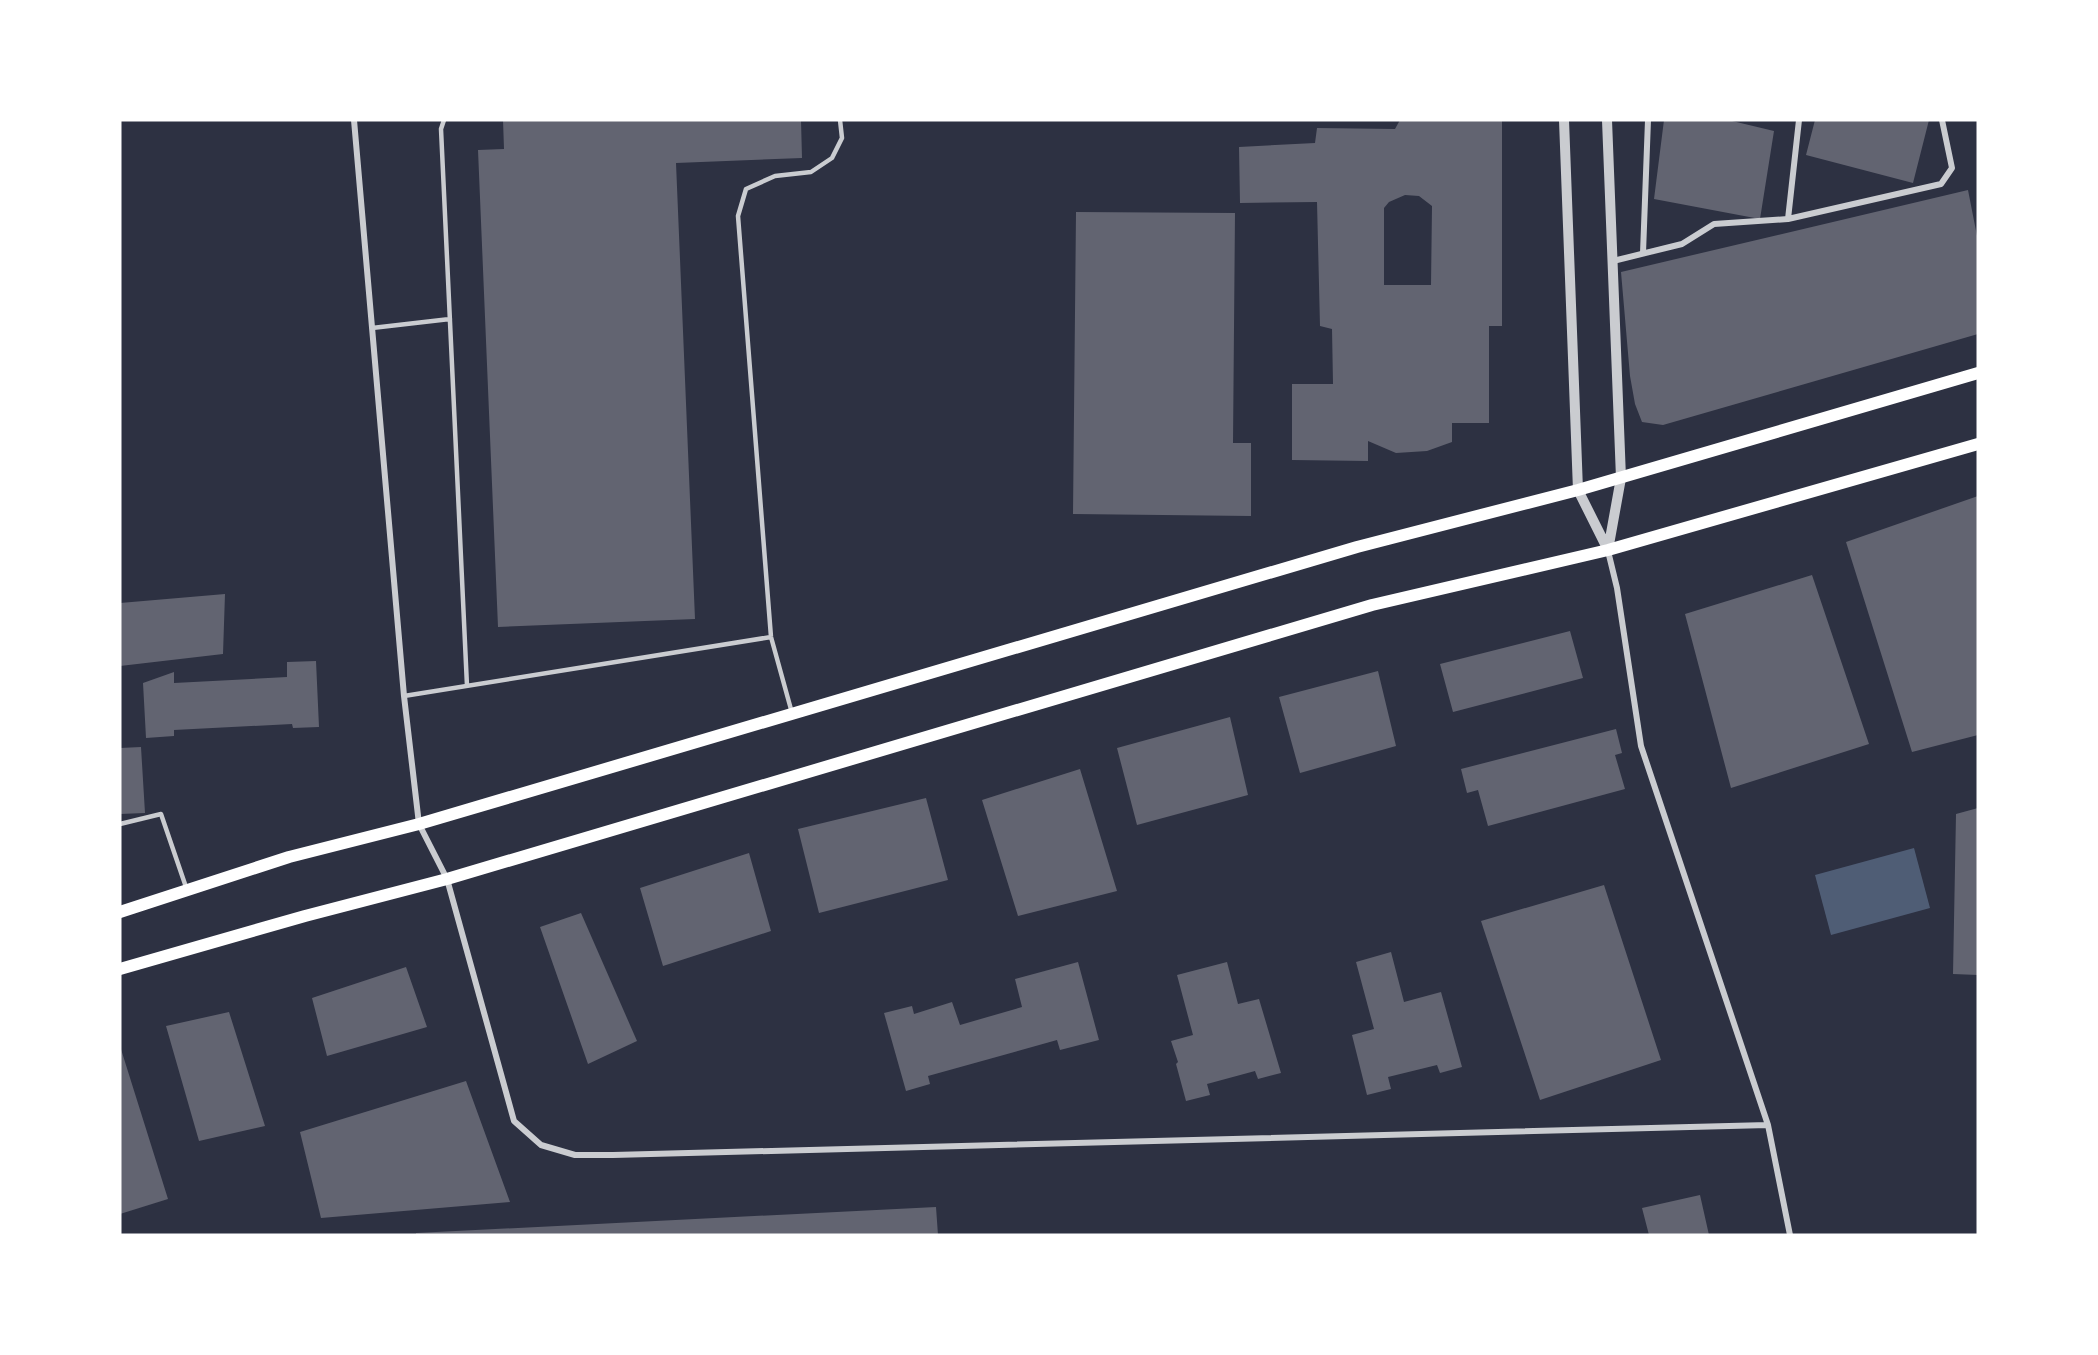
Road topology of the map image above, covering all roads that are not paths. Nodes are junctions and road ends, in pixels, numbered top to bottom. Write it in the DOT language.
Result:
graph roads {
  1 [pos="354,120"];
  2 [pos="444,120"];
  3 [pos="840,120"];
  4 [pos="1564,120"];
  5 [pos="1607,120"];
  6 [pos="1648,120"];
  7 [pos="1799,120"];
  8 [pos="1942,120"];
  9 [pos="1788,219"];
  10 [pos="1643,254"];
  11 [pos="1613,261"];
  12 [pos="450,319"];
  13 [pos="372,328"];
  14 [pos="1978,374"];
  15 [pos="1978,444"];
  16 [pos="1621,478"];
  17 [pos="1578,490"];
  18 [pos="1608,550"];
  19 [pos="771,637"];
  20 [pos="467,686"];
  21 [pos="404,696"];
  22 [pos="792,713"];
  23 [pos="120,824"];
  24 [pos="419,824"];
  25 [pos="447,879"];
  26 [pos="187,890"];
  27 [pos="120,912"];
  28 [pos="120,969"];
  29 [pos="1768,1125"];
  30 [pos="1790,1235"];
  1 -- 13 [label="street"];
  2 -- 12 [label="lane"];
  3 -- 19 [label="lane"];
  4 -- 17 [label="street"];
  5 -- 11 [label="street"];
  6 -- 10 [label="street"];
  7 -- 9 [label="street"];
  8 -- 9 [label="street"];
  9 -- 10 [label="street"];
  10 -- 11 [label="street"];
  11 -- 16 [label="street"];
  12 -- 13 [label="lane"];
  12 -- 20 [label="lane"];
  13 -- 21 [label="street"];
  14 -- 16 [label="main road"];
  15 -- 18 [label="main road"];
  16 -- 17 [label="main road"];
  16 -- 18 [label="street"];
  17 -- 18 [label="street"];
  17 -- 22 [label="main road"];
  18 -- 25 [label="main road"];
  18 -- 29 [label="street"];
  19 -- 20 [label="lane"];
  19 -- 22 [label="lane"];
  20 -- 21 [label="lane"];
  21 -- 24 [label="street"];
  22 -- 24 [label="main road"];
  23 -- 26 [label="lane"];
  24 -- 25 [label="street"];
  24 -- 26 [label="main road"];
  25 -- 28 [label="main road"];
  25 -- 29 [label="street"];
  26 -- 27 [label="main road"];
  29 -- 30 [label="street"];
}
